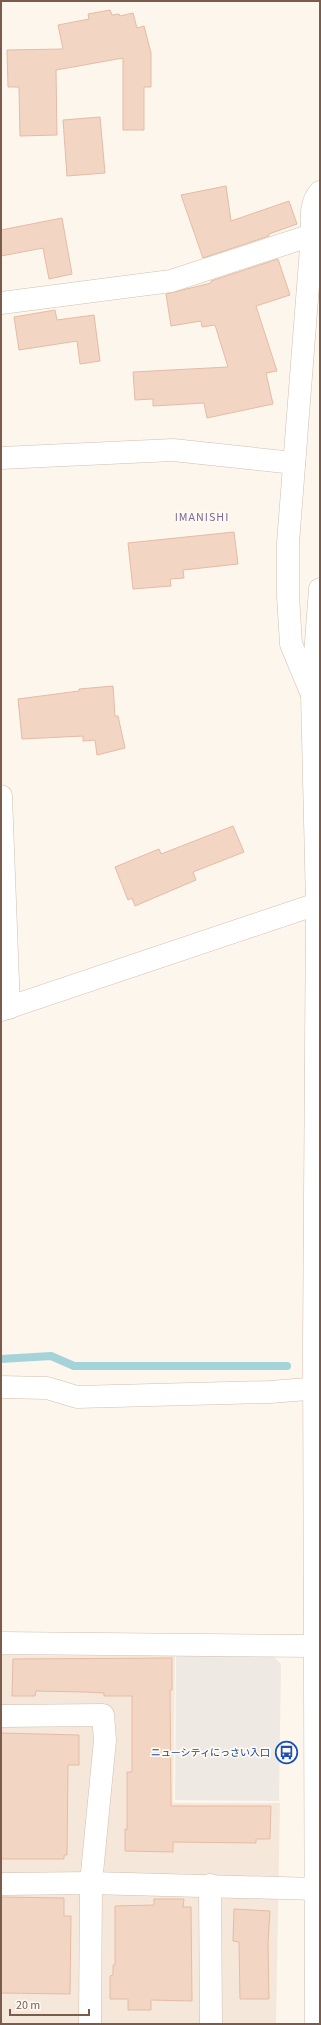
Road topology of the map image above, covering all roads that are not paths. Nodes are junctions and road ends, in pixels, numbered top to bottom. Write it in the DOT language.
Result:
graph roads {
  1 [pos="320,192"];
  2 [pos="312,235"];
  3 [pos="1,303"];
  4 [pos="1,458"];
  5 [pos="294,463"];
  6 [pos="320,589"];
  7 [pos="316,687"];
  8 [pos="1,796"];
  9 [pos="319,903"];
  10 [pos="5,1009"];
  11 [pos="1,1387"];
  12 [pos="317,1389"];
  13 [pos="1,1643"];
  14 [pos="316,1646"];
  15 [pos="1,1716"];
  16 [pos="91,1883"];
  17 [pos="1,1884"];
  18 [pos="210,1885"];
  19 [pos="317,1889"];
  20 [pos="90,2024"];
  21 [pos="211,2024"];
  22 [pos="316,2024"];
  1 -- 2 [label="street"];
  2 -- 3 [label="street"];
  2 -- 5 [label="street"];
  4 -- 5 [label="street"];
  5 -- 7 [label="street"];
  6 -- 7 [label="street"];
  7 -- 9 [label="street"];
  8 -- 10 [label="street"];
  9 -- 10 [label="street"];
  9 -- 12 [label="street"];
  11 -- 12 [label="street"];
  12 -- 14 [label="street"];
  13 -- 14 [label="street"];
  14 -- 19 [label="street"];
  15 -- 16 [label="street"];
  16 -- 17 [label="street"];
  16 -- 18 [label="street"];
  16 -- 20 [label="street"];
  18 -- 19 [label="street"];
  18 -- 21 [label="street"];
  19 -- 22 [label="street"];
}
